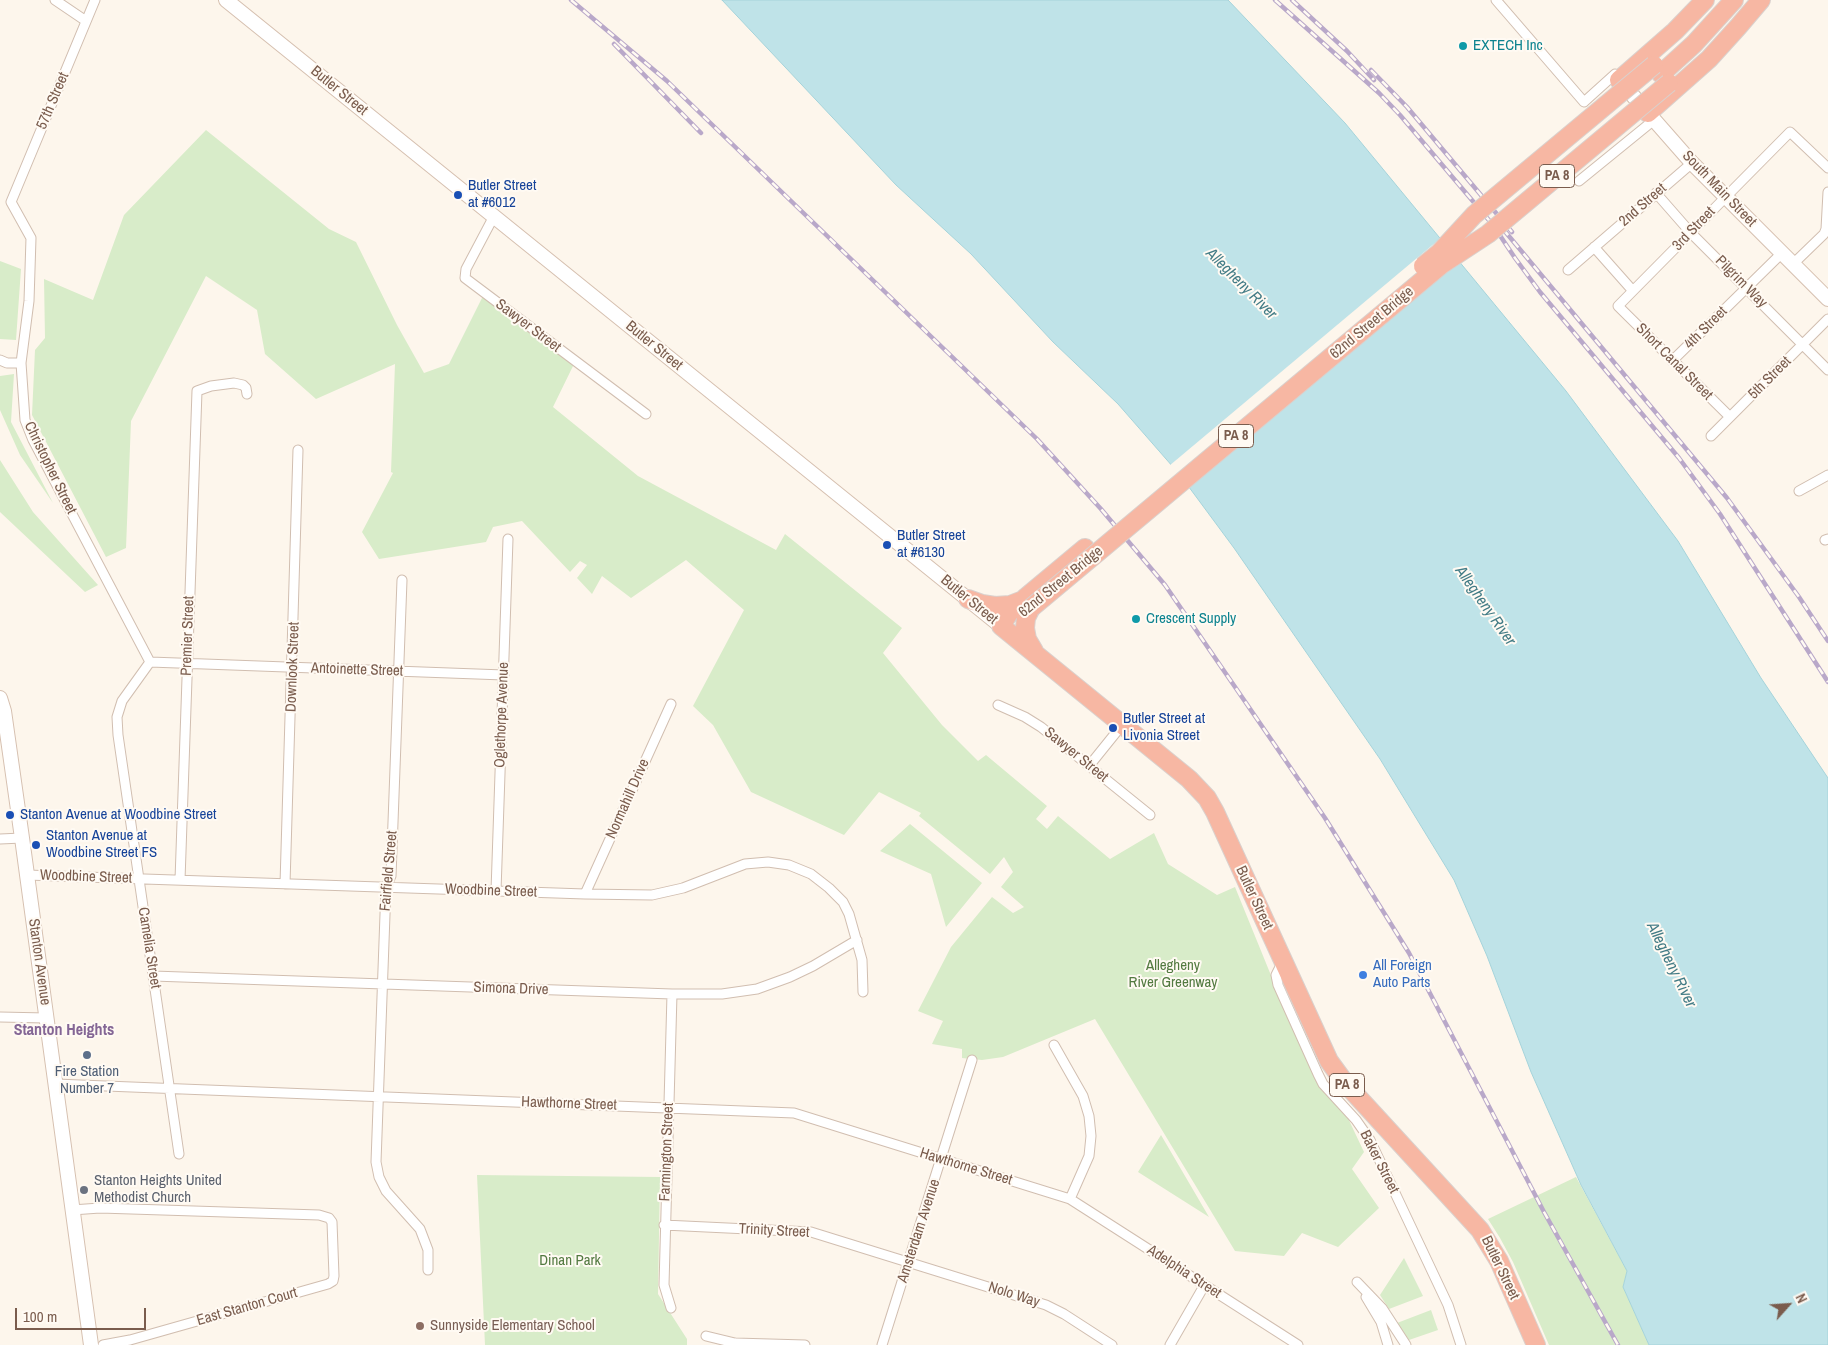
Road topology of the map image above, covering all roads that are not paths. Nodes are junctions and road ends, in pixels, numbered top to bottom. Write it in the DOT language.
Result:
graph roads {
  1 [pos="56,0"];
  2 [pos="95,0"];
  3 [pos="226,0"];
  4 [pos="1496,0"];
  5 [pos="1705,0"];
  6 [pos="1718,0"];
  7 [pos="1748,3"];
  8 [pos="86,21"];
  9 [pos="1662,74"];
  10 [pos="1617,77"];
  11 [pos="1651,116"];
  12 [pos="1692,163"];
  13 [pos="1828,168"];
  14 [pos="1579,181"];
  15 [pos="1828,192"];
  16 [pos="1656,193"];
  17 [pos="1726,197"];
  18 [pos="12,202"];
  19 [pos="494,216"];
  20 [pos="1691,233"];
  21 [pos="1594,247"];
  22 [pos="1782,253"];
  23 [pos="1440,259"];
  24 [pos="1793,264"];
  25 [pos="1568,270"];
  26 [pos="1746,288"];
  27 [pos="1633,291"];
  28 [pos="1828,299"];
  29 [pos="1618,306"];
  30 [pos="1828,319"];
  31 [pos="1803,344"];
  32 [pos="0,360"];
  33 [pos="1672,362"];
  34 [pos="21,363"];
  35 [pos="1828,370"];
  36 [pos="247,394"];
  37 [pos="646,414"];
  38 [pos="1730,417"];
  39 [pos="1711,436"];
  40 [pos="298,450"];
  41 [pos="1828,474"];
  42 [pos="1799,491"];
  43 [pos="508,538"];
  44 [pos="402,580"];
  45 [pos="968,599"];
  46 [pos="1021,610"];
  47 [pos="1000,626"];
  48 [pos="1035,654"];
  49 [pos="150,662"];
  50 [pos="187,664"];
  51 [pos="293,667"];
  52 [pos="399,671"];
  53 [pos="504,676"];
  54 [pos="0,698"];
  55 [pos="671,704"];
  56 [pos="998,704"];
  57 [pos="1122,725"];
  58 [pos="1090,766"];
  59 [pos="1150,815"];
  60 [pos="22,838"];
  61 [pos="0,839"];
  62 [pos="27,875"];
  63 [pos="138,879"];
  64 [pos="180,880"];
  65 [pos="285,884"];
  66 [pos="386,887"];
  67 [pos="496,891"];
  68 [pos="585,894"];
  69 [pos="857,940"];
  70 [pos="1283,962"];
  71 [pos="153,976"];
  72 [pos="383,985"];
  73 [pos="863,992"];
  74 [pos="672,994"];
  75 [pos="0,1017"];
  76 [pos="46,1018"];
  77 [pos="1054,1045"];
  78 [pos="972,1060"];
  79 [pos="55,1084"];
  80 [pos="170,1088"];
  81 [pos="379,1096"];
  82 [pos="668,1108"];
  83 [pos="179,1154"];
  84 [pos="942,1160"];
  85 [pos="1070,1199"];
  86 [pos="72,1210"];
  87 [pos="664,1225"];
  88 [pos="909,1262"];
  89 [pos="428,1270"];
  90 [pos="1204,1286"];
  91 [pos="670,1308"];
  92 [pos="706,1336"];
  93 [pos="91,1345"];
  94 [pos="103,1345"];
  95 [pos="805,1345"];
  96 [pos="882,1345"];
  97 [pos="1112,1345"];
  98 [pos="1170,1345"];
  99 [pos="1298,1345"];
  100 [pos="1388,1345"];
  101 [pos="1406,1345"];
  102 [pos="1461,1345"];
  103 [pos="1536,1345"];
  1 -- 8 [label="street"];
  2 -- 8 [label="street, 57th Street"];
  3 -- 19 [label="main road, Butler Street"];
  4 -- 10 [label="street"];
  5 -- 10 [label="highway"];
  6 -- 9 [label="highway, PA 8"];
  7 -- 9 [label="highway, PA 8"];
  7 -- 11 [label="highway"];
  8 -- 18 [label="street, 57th Street"];
  9 -- 23 [label="highway, bridge"];
  9 -- 23 [label="highway, 62nd Street Bridge / PA 8, bridge"];
  9 -- 23 [label="highway, 62nd Street Bridge / PA 8, bridge"];
  10 -- 11 [label="main road, South Main Street"];
  11 -- 12 [label="main road, South Main Street"];
  11 -- 14 [label="street"];
  12 -- 16 [label="street, 2nd Street"];
  12 -- 17 [label="main road, South Main Street"];
  13 -- 17 [label="street, 3rd Street"];
  15 -- 24 [label="street"];
  16 -- 20 [label="street, Pilgrim Way"];
  16 -- 21 [label="street, 2nd Street"];
  17 -- 20 [label="street, 3rd Street"];
  17 -- 22 [label="main road, South Main Street"];
  18 -- 34 [label="street, Christopher Street"];
  19 -- 37 [label="street, Sawyer Street"];
  19 -- 45 [label="main road, Butler Street"];
  20 -- 26 [label="street, Pilgrim Way"];
  20 -- 27 [label="street, 3rd Street"];
  21 -- 25 [label="street, 2nd Street"];
  21 -- 27 [label="street"];
  22 -- 24 [label="main road, South Main Street"];
  22 -- 26 [label="street, 4th Street"];
  23 -- 46 [label="highway, 62nd Street Bridge / PA 8, bridge"];
  24 -- 28 [label="main road, South Main Street"];
  26 -- 31 [label="street, Pilgrim Way"];
  26 -- 33 [label="street, 4th Street"];
  27 -- 29 [label="street, 3rd Street"];
  29 -- 33 [label="street, Short Canal Street"];
  30 -- 31 [label="street, 5th Street"];
  31 -- 35 [label="street, Pilgrim Way"];
  31 -- 38 [label="street, 5th Street"];
  32 -- 34 [label="street"];
  33 -- 38 [label="street, Short Canal Street"];
  34 -- 49 [label="street, Christopher Street"];
  36 -- 50 [label="street, Premier Street"];
  38 -- 39 [label="street, 5th Street"];
  40 -- 51 [label="street, Downlook Street"];
  41 -- 42 [label="street"];
  43 -- 53 [label="street, Oglethorpe Avenue"];
  44 -- 52 [label="street, Fairfield Street"];
  45 -- 46 [label="highway"];
  45 -- 47 [label="main road, Butler Street"];
  46 -- 47 [label="highway, 62nd Street Bridge / PA 8"];
  46 -- 48 [label="highway, PA 8"];
  47 -- 48 [label="highway, Butler Street / PA 8"];
  48 -- 57 [label="highway, Butler Street / PA 8"];
  49 -- 50 [label="street, Antoinette Street"];
  49 -- 63 [label="street, Camelia Street"];
  50 -- 51 [label="street, Antoinette Street"];
  50 -- 64 [label="street, Premier Street"];
  51 -- 52 [label="street, Antoinette Street"];
  51 -- 65 [label="street, Downlook Street"];
  52 -- 53 [label="street, Antoinette Street"];
  52 -- 66 [label="street, Fairfield Street"];
  53 -- 67 [label="street, Oglethorpe Avenue"];
  54 -- 60 [label="main road, Stanton Avenue"];
  55 -- 68 [label="street, Normahill Drive"];
  56 -- 58 [label="street, Sawyer Street"];
  57 -- 58 [label="street"];
  57 -- 70 [label="highway, Butler Street / PA 8"];
  58 -- 59 [label="street, Sawyer Street"];
  60 -- 61 [label="street"];
  60 -- 62 [label="main road, Stanton Avenue"];
  62 -- 63 [label="street, Woodbine Street"];
  62 -- 76 [label="main road, Stanton Avenue"];
  63 -- 64 [label="street, Woodbine Street"];
  63 -- 71 [label="street, Camelia Street"];
  64 -- 65 [label="street, Woodbine Street"];
  65 -- 66 [label="street, Woodbine Street"];
  66 -- 67 [label="street, Woodbine Street"];
  66 -- 72 [label="street, Fairfield Street"];
  67 -- 68 [label="street, Woodbine Street"];
  68 -- 69 [label="street, Woodbine Street"];
  69 -- 73 [label="street, Woodbine Street"];
  69 -- 74 [label="street, Simona Drive"];
  70 -- 102 [label="street, Baker Street"];
  70 -- 103 [label="highway, Butler Street / PA 8"];
  71 -- 72 [label="street, Simona Drive"];
  71 -- 80 [label="street, Camelia Street"];
  72 -- 74 [label="street, Simona Drive"];
  72 -- 81 [label="street, Fairfield Street"];
  74 -- 82 [label="street, Farmington Street"];
  75 -- 76 [label="street"];
  76 -- 79 [label="main road, Stanton Avenue"];
  77 -- 85 [label="street"];
  78 -- 84 [label="street, Amsterdam Avenue"];
  79 -- 80 [label="street, Hawthorne Street"];
  79 -- 86 [label="main road, Stanton Avenue"];
  80 -- 81 [label="street, Hawthorne Street"];
  80 -- 83 [label="street, Camelia Street"];
  81 -- 82 [label="street, Hawthorne Street"];
  81 -- 89 [label="street, Fairfield Street"];
  82 -- 84 [label="street, Hawthorne Street"];
  82 -- 87 [label="street, Farmington Street"];
  84 -- 85 [label="street, Hawthorne Street"];
  84 -- 88 [label="street, Amsterdam Avenue"];
  85 -- 90 [label="street, Adelphia Street"];
  86 -- 93 [label="main road, Stanton Avenue"];
  86 -- 94 [label="street, East Stanton Court"];
  87 -- 88 [label="street, Trinity Street"];
  87 -- 91 [label="street, Farmington Street"];
  88 -- 96 [label="street, Amsterdam Avenue"];
  88 -- 97 [label="street, Nolo Way"];
  90 -- 98 [label="street"];
  90 -- 99 [label="street, Adelphia Street"];
  92 -- 95 [label="street"];
  100 -- 101 [label="street"];
}
